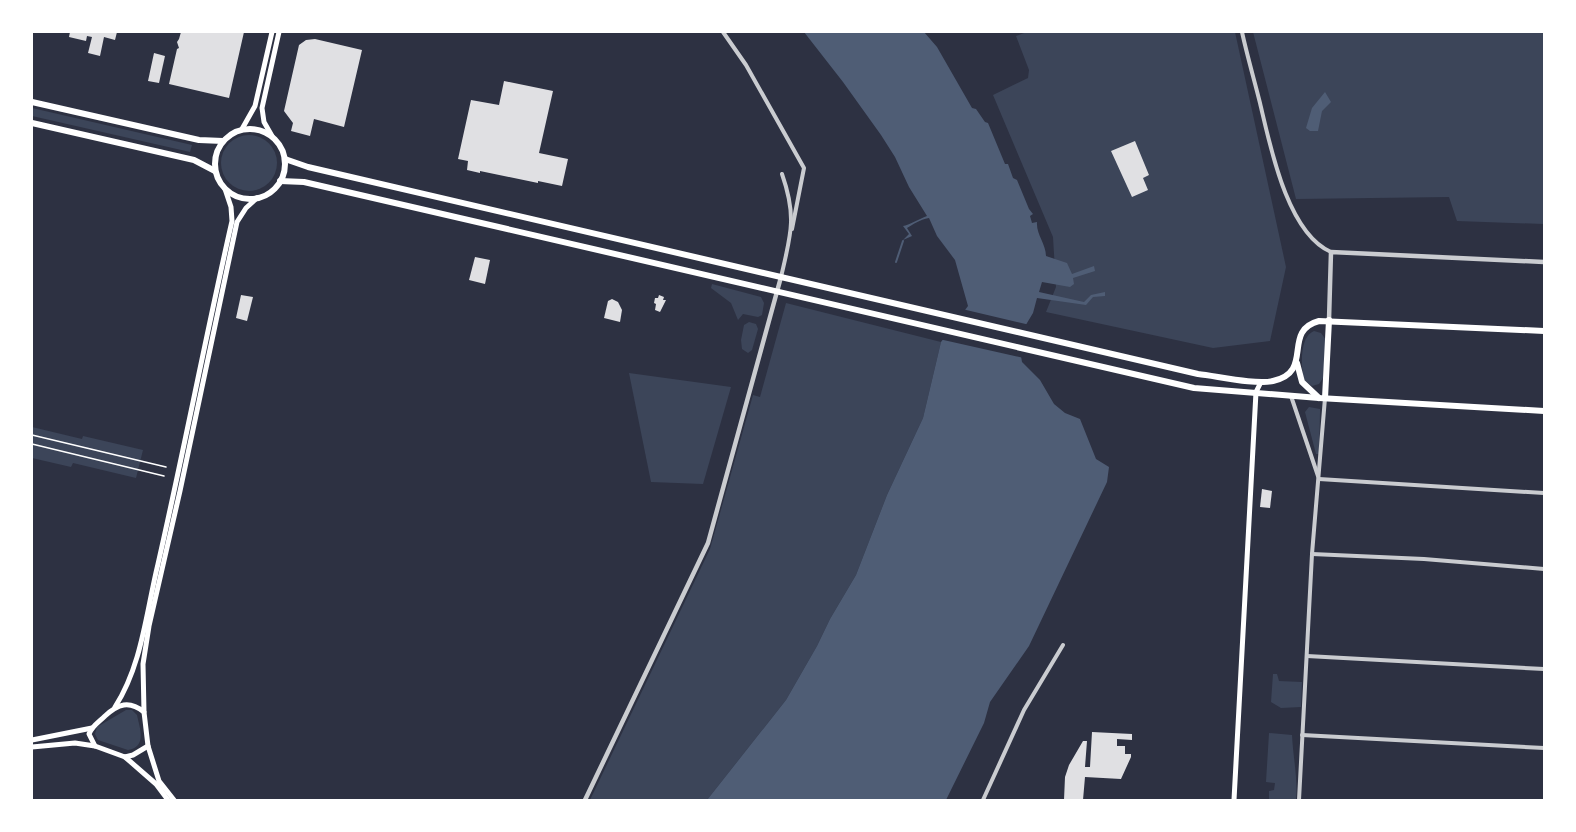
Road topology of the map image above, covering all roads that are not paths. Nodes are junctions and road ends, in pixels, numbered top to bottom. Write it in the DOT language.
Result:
graph roads {
  1 [pos="272,32"];
  2 [pos="279,32"];
  3 [pos="723,32"];
  4 [pos="1242,32"];
  5 [pos="32,102"];
  6 [pos="32,123"];
  7 [pos="242,129"];
  8 [pos="272,136"];
  9 [pos="223,141"];
  10 [pos="285,159"];
  11 [pos="215,171"];
  12 [pos="782,174"];
  13 [pos="280,181"];
  14 [pos="225,189"];
  15 [pos="257,198"];
  16 [pos="792,228"];
  17 [pos="1331,252"];
  18 [pos="1545,262"];
  19 [pos="781,277"];
  20 [pos="777,290"];
  21 [pos="1329,320"];
  22 [pos="1545,331"];
  23 [pos="1297,362"];
  24 [pos="1264,382"];
  25 [pos="1256,392"];
  26 [pos="1291,396"];
  27 [pos="1322,398"];
  28 [pos="1545,411"];
  29 [pos="1319,479"];
  30 [pos="1545,493"];
  31 [pos="1312,554"];
  32 [pos="1545,569"];
  33 [pos="1063,645"];
  34 [pos="1307,656"];
  35 [pos="1545,669"];
  36 [pos="115,708"];
  37 [pos="144,712"];
  38 [pos="92,728"];
  39 [pos="1302,735"];
  40 [pos="32,740"];
  41 [pos="95,746"];
  42 [pos="148,746"];
  43 [pos="32,747"];
  44 [pos="1545,748"];
  45 [pos="125,757"];
  46 [pos="168,801"];
  47 [pos="174,801"];
  48 [pos="585,801"];
  49 [pos="983,801"];
  50 [pos="1234,801"];
  51 [pos="1299,801"];
  1 -- 7 [label="main road"];
  2 -- 8 [label="main road"];
  3 -- 16 [label="street"];
  4 -- 17 [label="street"];
  5 -- 9 [label="main road"];
  6 -- 11 [label="main road"];
  7 -- 8 [label="main road"];
  7 -- 9 [label="main road"];
  8 -- 10 [label="main road"];
  9 -- 11 [label="main road"];
  10 -- 13 [label="main road"];
  10 -- 19 [label="main road"];
  11 -- 14 [label="main road"];
  12 -- 16 [label="street"];
  13 -- 15 [label="main road"];
  13 -- 20 [label="main road"];
  14 -- 15 [label="main road"];
  14 -- 36 [label="main road"];
  15 -- 37 [label="main road"];
  16 -- 19 [label="street"];
  17 -- 18 [label="street"];
  17 -- 21 [label="street"];
  19 -- 20 [label="street"];
  19 -- 24 [label="main road"];
  20 -- 25 [label="main road"];
  20 -- 48 [label="street"];
  21 -- 22 [label="main road"];
  21 -- 23 [label="main road"];
  21 -- 27 [label="main road"];
  23 -- 24 [label="main road"];
  23 -- 27 [label="main road"];
  24 -- 25 [label="main road"];
  25 -- 26 [label="main road"];
  25 -- 50 [label="main road"];
  26 -- 27 [label="main road"];
  26 -- 29 [label="street"];
  27 -- 28 [label="main road"];
  27 -- 29 [label="street"];
  29 -- 30 [label="street"];
  29 -- 31 [label="street"];
  31 -- 32 [label="street"];
  31 -- 34 [label="street"];
  33 -- 49 [label="street"];
  34 -- 35 [label="street"];
  34 -- 39 [label="street"];
  36 -- 37 [label="main road"];
  36 -- 38 [label="main road"];
  37 -- 42 [label="main road"];
  38 -- 40 [label="main road"];
  38 -- 41 [label="main road"];
  39 -- 44 [label="street"];
  39 -- 51 [label="street"];
  41 -- 43 [label="main road"];
  41 -- 45 [label="main road"];
  42 -- 45 [label="main road"];
  42 -- 47 [label="main road"];
  45 -- 46 [label="main road"];
}
